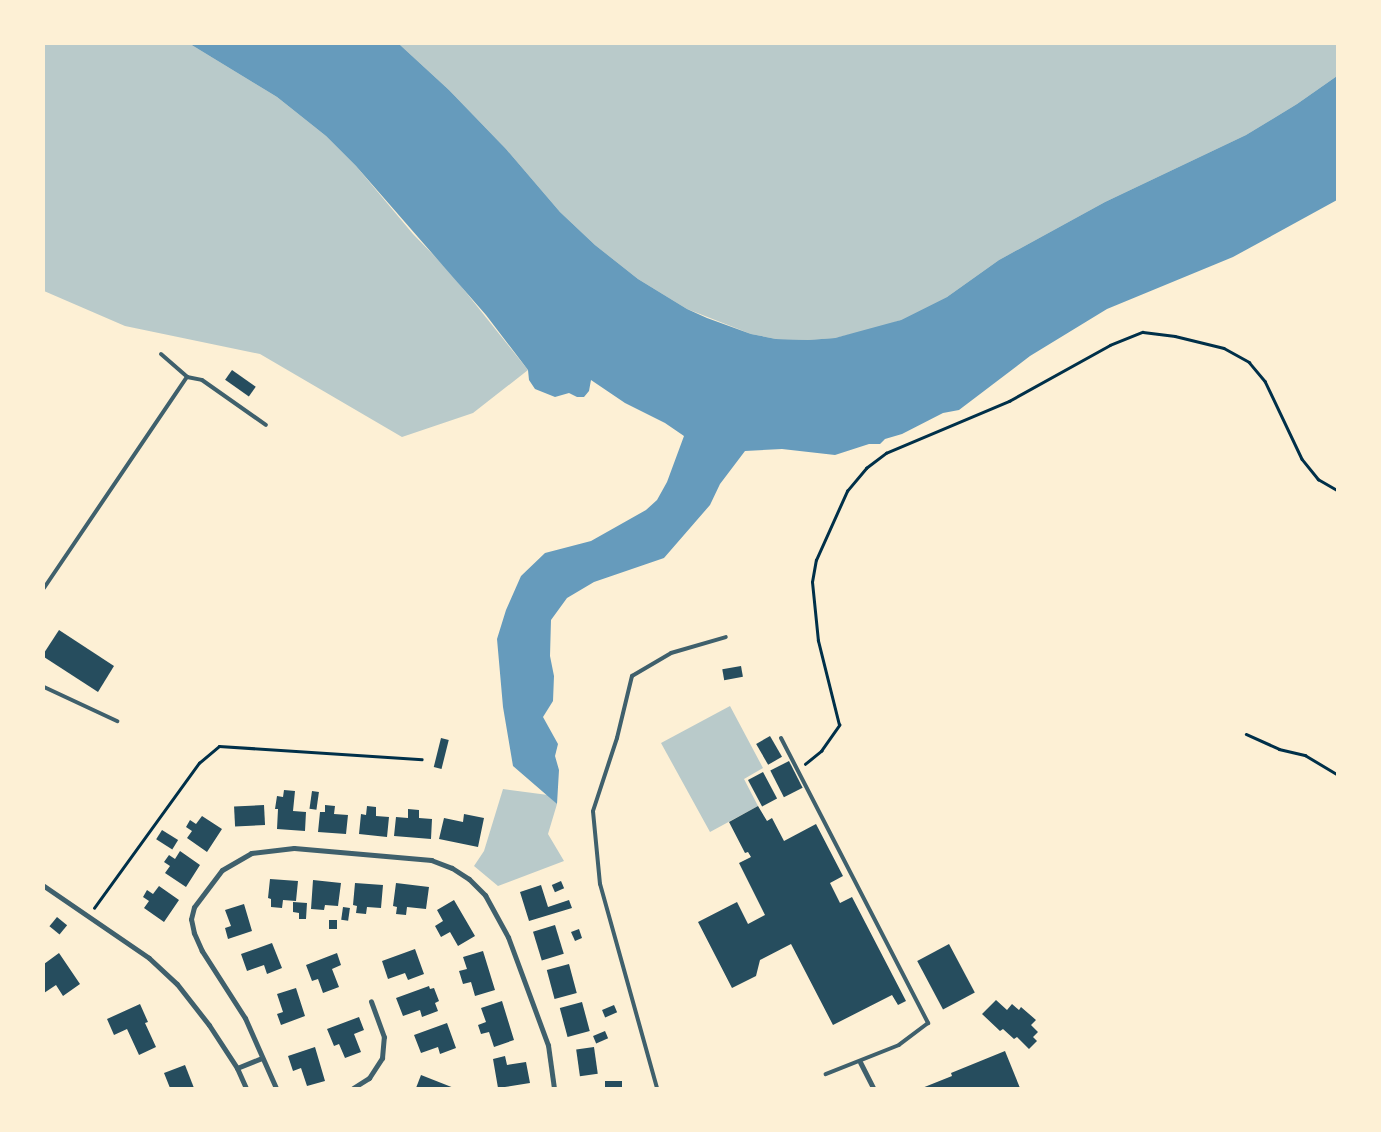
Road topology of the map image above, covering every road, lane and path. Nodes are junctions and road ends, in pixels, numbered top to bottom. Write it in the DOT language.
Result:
graph roads {
  1 [pos="161,354"];
  2 [pos="187,377"];
  3 [pos="266,425"];
  4 [pos="1337,490"];
  5 [pos="44,588"];
  6 [pos="726,637"];
  7 [pos="44,687"];
  8 [pos="116,721"];
  9 [pos="1246,734"];
  10 [pos="781,738"];
  11 [pos="422,759"];
  12 [pos="798,770"];
  13 [pos="1337,774"];
  14 [pos="44,886"];
  15 [pos="89,916"];
  16 [pos="371,1001"];
  17 [pos="262,1058"];
  18 [pos="860,1062"];
  19 [pos="237,1068"];
  20 [pos="826,1074"];
  21 [pos="246,1088"];
  22 [pos="276,1088"];
  23 [pos="353,1088"];
  24 [pos="554,1088"];
  25 [pos="657,1088"];
  26 [pos="873,1088"];
  1 -- 2 [label="lane"];
  2 -- 3 [label="lane"];
  2 -- 5 [label="lane"];
  4 -- 12 [label="path"];
  6 -- 25 [label="lane"];
  7 -- 8 [label="lane"];
  9 -- 13 [label="path"];
  10 -- 12 [label="lane"];
  11 -- 15 [label="path"];
  12 -- 18 [label="lane"];
  14 -- 15 [label="street"];
  15 -- 19 [label="street"];
  16 -- 23 [label="street"];
  17 -- 19 [label="street"];
  17 -- 22 [label="street"];
  17 -- 24 [label="street"];
  18 -- 20 [label="lane"];
  18 -- 26 [label="street"];
  19 -- 21 [label="street"];
}
